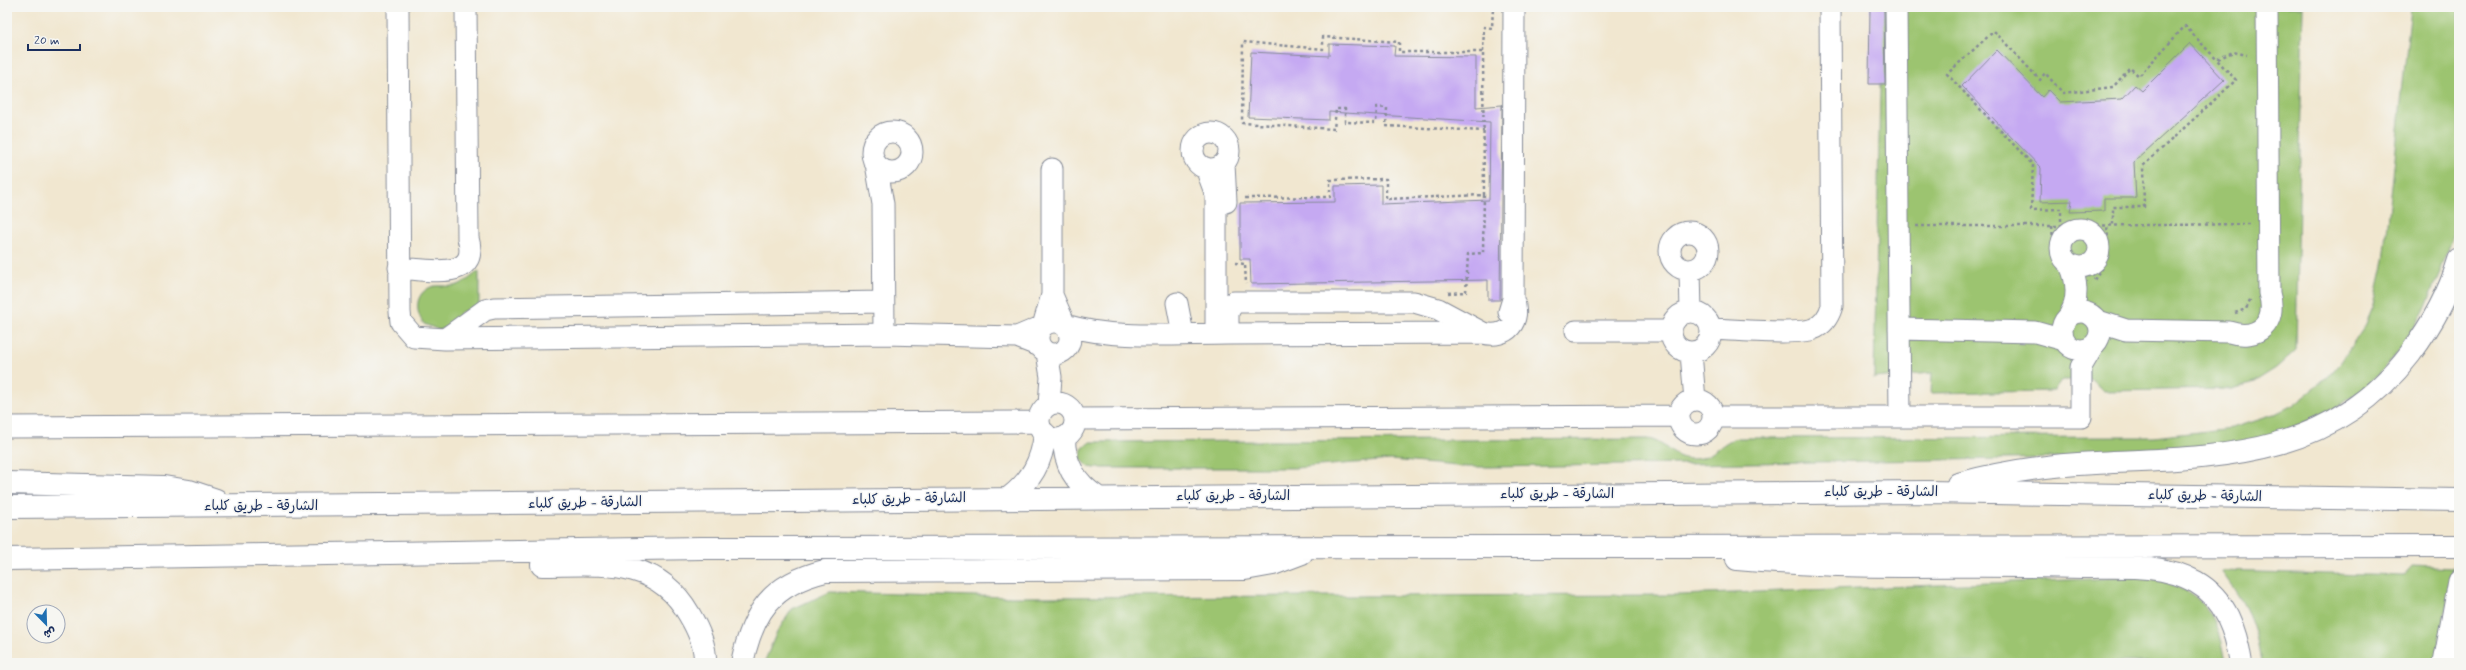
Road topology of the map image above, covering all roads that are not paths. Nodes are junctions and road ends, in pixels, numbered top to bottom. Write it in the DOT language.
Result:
graph roads {
  1 [pos="398,7"];
  2 [pos="466,7"];
  3 [pos="1514,7"];
  4 [pos="1830,7"];
  5 [pos="1896,7"];
  6 [pos="2268,7"];
  7 [pos="876,164"];
  8 [pos="1052,169"];
  9 [pos="901,170"];
  10 [pos="884,204"];
  11 [pos="2459,260"];
  12 [pos="399,268"];
  13 [pos="1690,270"];
  14 [pos="1052,295"];
  15 [pos="1240,296"];
  16 [pos="883,302"];
  17 [pos="1177,303"];
  18 [pos="1691,312"];
  19 [pos="2067,317"];
  20 [pos="1065,325"];
  21 [pos="1712,329"];
  22 [pos="1899,329"];
  23 [pos="2095,330"];
  24 [pos="1576,331"];
  25 [pos="1671,331"];
  26 [pos="2035,332"];
  27 [pos="1098,333"];
  28 [pos="1483,333"];
  29 [pos="884,334"];
  30 [pos="1183,334"];
  31 [pos="1222,334"];
  32 [pos="445,340"];
  33 [pos="2066,343"];
  34 [pos="1052,345"];
  35 [pos="1691,353"];
  36 [pos="2081,367"];
  37 [pos="1695,400"];
  38 [pos="1678,416"];
  39 [pos="1900,416"];
  40 [pos="1713,417"];
  41 [pos="1052,420"];
  42 [pos="7,427"];
  43 [pos="7,483"];
  44 [pos="1926,492"];
  45 [pos="1097,497"];
  46 [pos="1009,498"];
  47 [pos="2459,500"];
  48 [pos="230,506"];
  49 [pos="7,507"];
  50 [pos="1671,546"];
  51 [pos="2459,546"];
  52 [pos="1315,548"];
  53 [pos="84,557"];
  54 [pos="7,559"];
  55 [pos="2459,581"];
  56 [pos="2459,643"];
  57 [pos="705,663"];
  58 [pos="742,663"];
  59 [pos="2241,663"];
  60 [pos="2444,663"];
  61 [pos="2455,663"];
  1 -- 12 [label="street"];
  2 -- 12 [label="street"];
  3 -- 28 [label="street"];
  4 -- 21 [label="street"];
  5 -- 22 [label="street"];
  6 -- 23 [label="street"];
  7 -- 9 [label="street"];
  7 -- 9 [label="street"];
  7 -- 10 [label="street"];
  8 -- 14 [label="street"];
  9 -- 10 [label="street"];
  10 -- 16 [label="street"];
  11 -- 44 [label="highway"];
  12 -- 32 [label="street"];
  13 -- 18 [label="street"];
  14 -- 20 [label="street"];
  14 -- 34 [label="street"];
  15 -- 28 [label="street"];
  15 -- 31 [label="street"];
  15 -- 31 [label="street"];
  16 -- 29 [label="street"];
  16 -- 32 [label="street"];
  17 -- 30 [label="street"];
  18 -- 21 [label="street"];
  18 -- 25 [label="street"];
  19 -- 23 [label="street"];
  19 -- 23 [label="street"];
  19 -- 26 [label="street"];
  19 -- 33 [label="street"];
  20 -- 27 [label="street"];
  20 -- 34 [label="street"];
  21 -- 35 [label="street"];
  22 -- 26 [label="street"];
  22 -- 39 [label="street"];
  23 -- 33 [label="street"];
  23 -- 36 [label="street"];
  24 -- 25 [label="street"];
  25 -- 35 [label="street"];
  26 -- 33 [label="street"];
  27 -- 30 [label="street"];
  27 -- 34 [label="street"];
  28 -- 31 [label="street"];
  29 -- 32 [label="street"];
  29 -- 34 [label="street"];
  30 -- 31 [label="street"];
  33 -- 36 [label="street"];
  34 -- 41 [label="street"];
  35 -- 37 [label="street"];
  36 -- 39 [label="street"];
  37 -- 38 [label="street"];
  37 -- 40 [label="street"];
  38 -- 40 [label="street"];
  38 -- 41 [label="street"];
  39 -- 40 [label="street"];
  41 -- 42 [label="street"];
  41 -- 45 [label="highway"];
  41 -- 46 [label="highway"];
  43 -- 48 [label="highway"];
  44 -- 45 [label="highway, الشارقة - طريق كلباء"];
  44 -- 47 [label="highway, الشارقة - طريق كلباء"];
  45 -- 46 [label="highway, الشارقة - طريق كلباء"];
  46 -- 48 [label="highway, الشارقة - طريق كلباء"];
  48 -- 49 [label="highway, الشارقة - طريق كلباء"];
  50 -- 51 [label="highway"];
  50 -- 52 [label="highway"];
  50 -- 59 [label="highway"];
  52 -- 53 [label="highway"];
  52 -- 58 [label="highway"];
  53 -- 54 [label="highway"];
  53 -- 57 [label="highway"];
  55 -- 60 [label="street"];
  56 -- 61 [label="street"];
}
